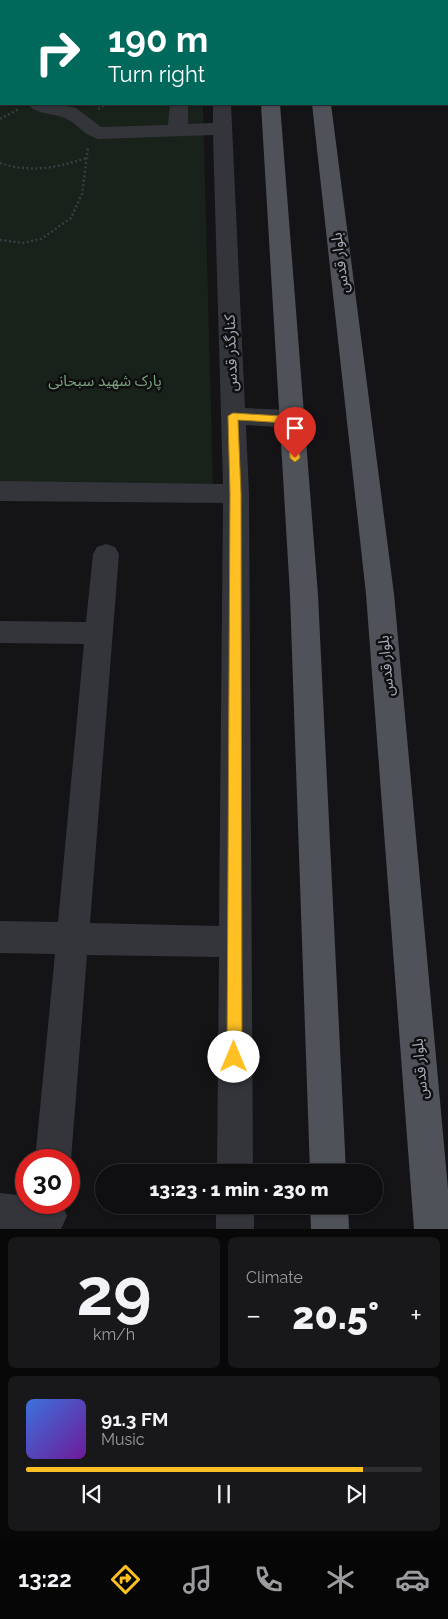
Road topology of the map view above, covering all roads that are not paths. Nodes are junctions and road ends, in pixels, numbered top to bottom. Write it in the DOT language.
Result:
graph roads {
  1 [pos="146,0"];
  2 [pos="152,0"];
  3 [pos="41,105"];
  4 [pos="179,105"];
  5 [pos="270,105"];
  6 [pos="321,105"];
  7 [pos="222,116"];
  8 [pos="178,129"];
  9 [pos="233,416"];
  10 [pos="292,420"];
  11 [pos="0,491"];
  12 [pos="236,494"];
  13 [pos="106,554"];
  14 [pos="0,632"];
  15 [pos="99,633"];
  16 [pos="0,937"];
  17 [pos="73,938"];
  18 [pos="234,942"];
  19 [pos="54,1149"];
  20 [pos="235,1164"];
  21 [pos="328,1164"];
  22 [pos="0,1212"];
  23 [pos="235,1214"];
  24 [pos="329,1214"];
  25 [pos="48,1216"];
  26 [pos="235,1229"];
  27 [pos="330,1229"];
  28 [pos="434,1229"];
  1 -- 2 [label="street"];
  3 -- 8 [label="street"];
  4 -- 8 [label="street"];
  5 -- 10 [label="main road"];
  6 -- 28 [label="main road, بلوار قدس"];
  7 -- 8 [label="street"];
  7 -- 9 [label="street, کنارگذر قدس"];
  9 -- 10 [label="street"];
  9 -- 12 [label="street, کنارگذر قدس"];
  10 -- 21 [label="main road"];
  11 -- 12 [label="street"];
  12 -- 18 [label="street, کنارگذر قدس"];
  13 -- 15 [label="street"];
  14 -- 15 [label="street"];
  15 -- 17 [label="street"];
  16 -- 17 [label="street"];
  17 -- 18 [label="street"];
  17 -- 19 [label="street"];
  18 -- 20 [label="street, کنارگذر قدس"];
  22 -- 25 [label="street"];
  23 -- 26 [label="street"];
  24 -- 27 [label="main road"];
}
